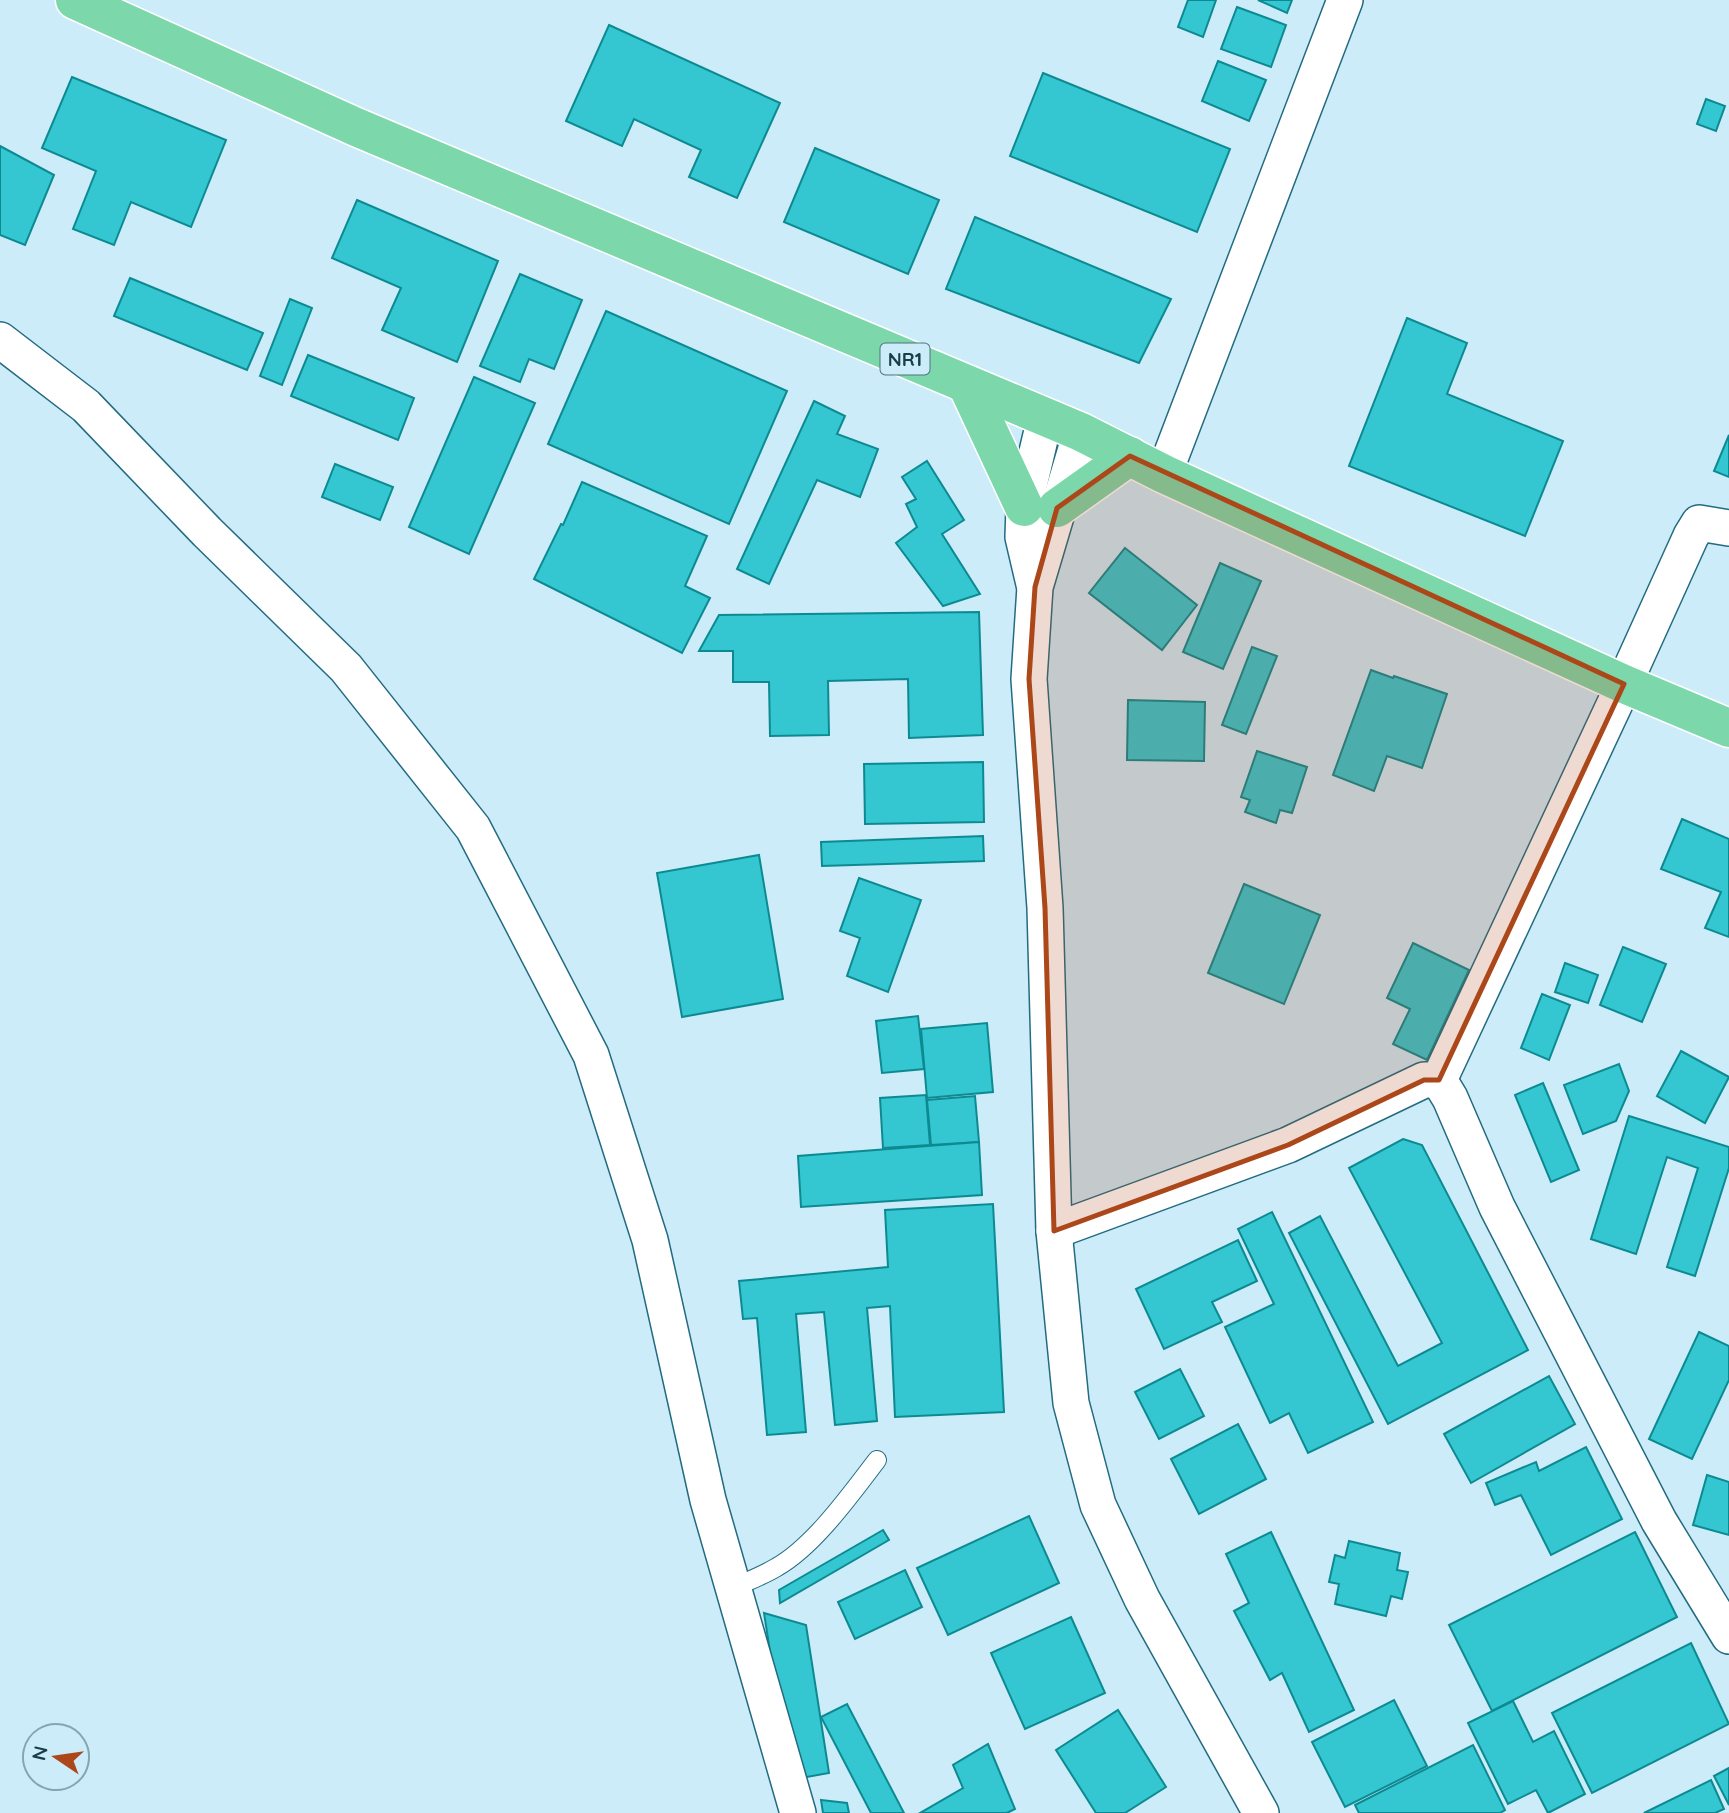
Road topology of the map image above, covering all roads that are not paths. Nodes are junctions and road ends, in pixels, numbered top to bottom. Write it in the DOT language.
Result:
graph roads {
  1 [pos="75,0"];
  2 [pos="1345,0"];
  3 [pos="0,340"];
  4 [pos="967,385"];
  5 [pos="1045,418"];
  6 [pos="1081,432"];
  7 [pos="1130,456"];
  8 [pos="1164,474"];
  9 [pos="1040,508"];
  10 [pos="1729,528"];
  11 [pos="1625,684"];
  12 [pos="1729,728"];
  13 [pos="1439,1080"];
  14 [pos="1054,1231"];
  15 [pos="877,1460"];
  16 [pos="733,1588"];
  17 [pos="1729,1636"];
  18 [pos="798,1813"];
  19 [pos="1261,1813"];
  1 -- 4 [label="highway, NR1"];
  2 -- 8 [label="street"];
  3 -- 16 [label="street"];
  4 -- 5 [label="highway, NR1"];
  4 -- 9 [label="highway"];
  5 -- 6 [label="highway, NR1"];
  5 -- 9 [label="street"];
  6 -- 7 [label="highway, NR1"];
  6 -- 9 [label="street"];
  7 -- 8 [label="highway, NR1"];
  7 -- 9 [label="highway"];
  8 -- 11 [label="highway, NR1"];
  9 -- 14 [label="street"];
  10 -- 11 [label="street"];
  11 -- 12 [label="highway, NR1"];
  11 -- 13 [label="street"];
  13 -- 14 [label="street"];
  13 -- 17 [label="street"];
  14 -- 19 [label="street"];
  15 -- 16 [label="lane"];
  16 -- 18 [label="street"];
}
